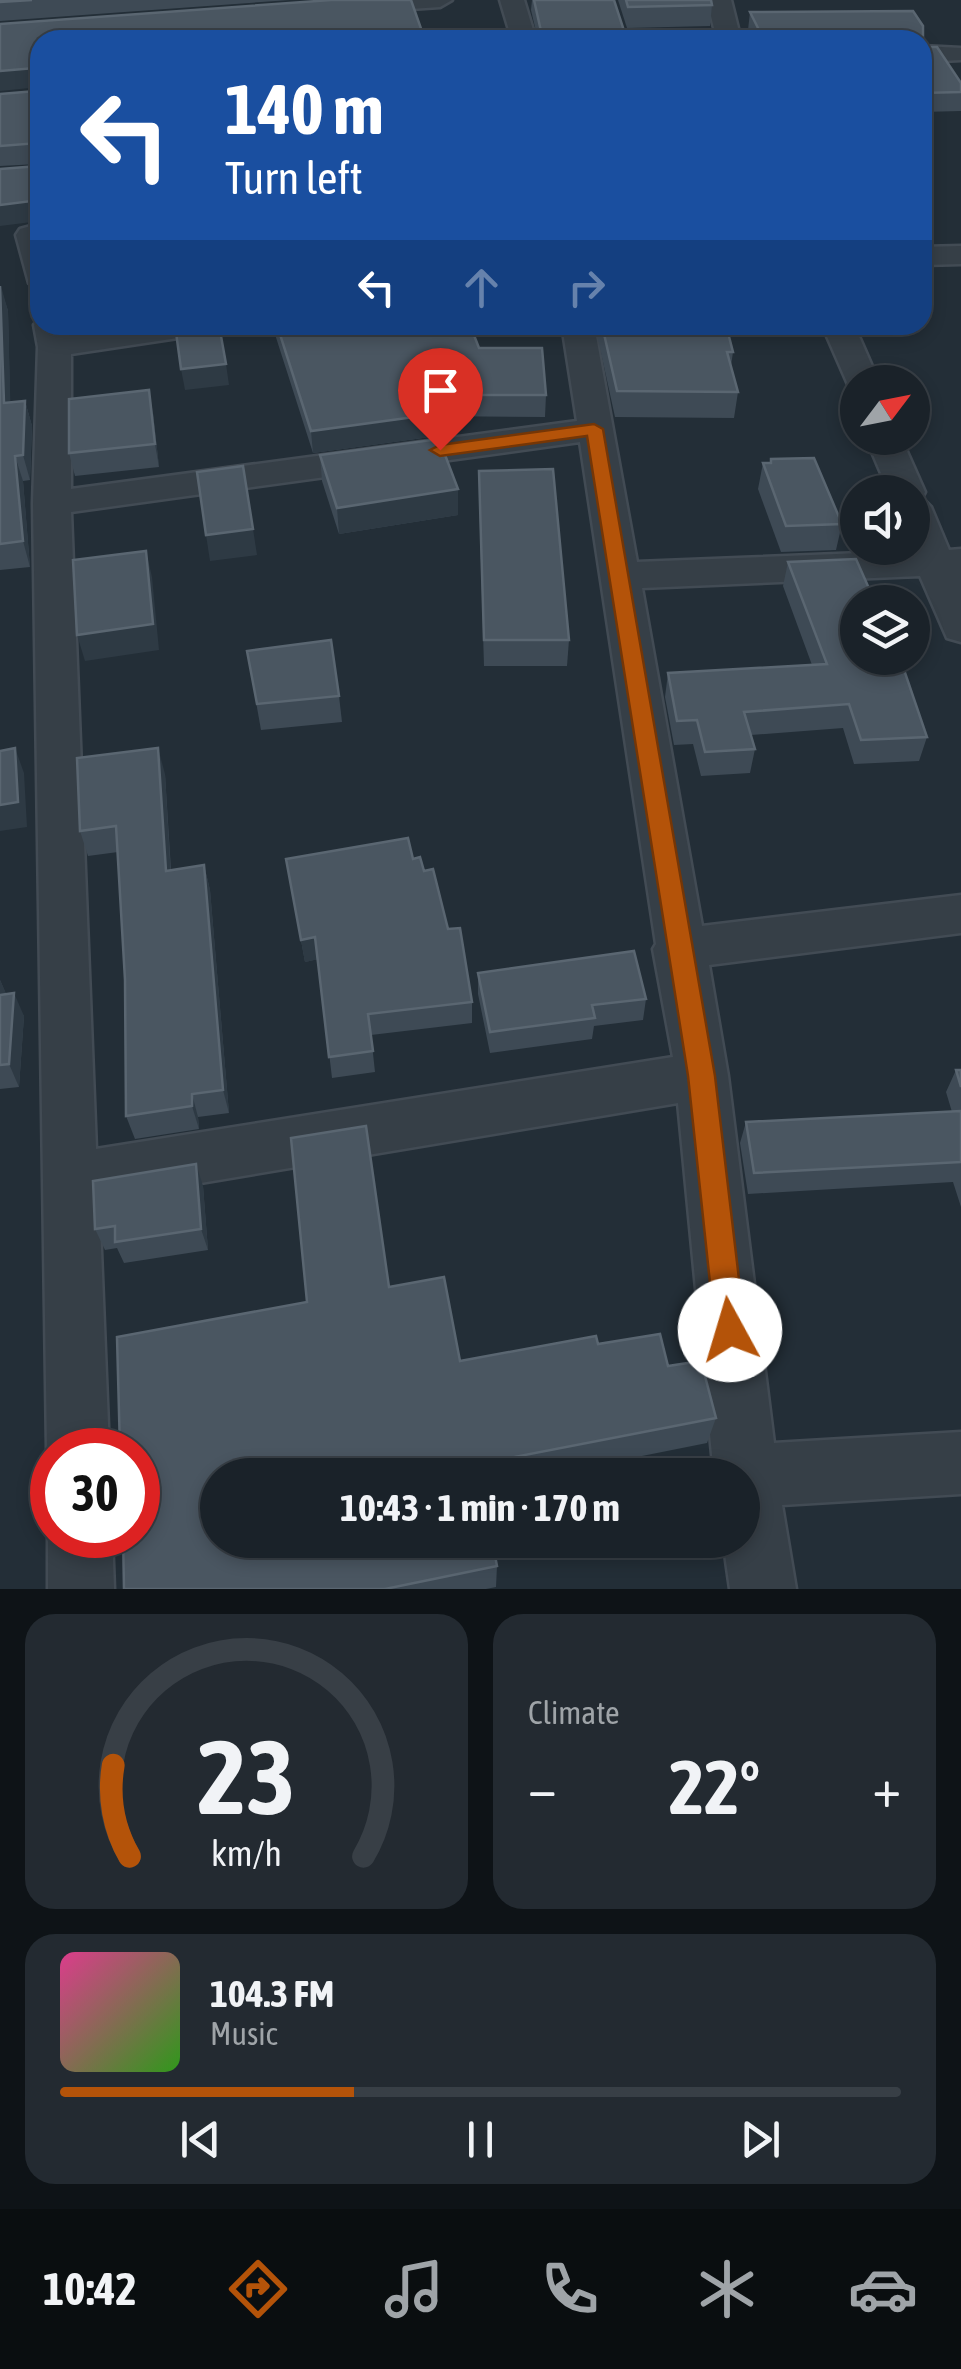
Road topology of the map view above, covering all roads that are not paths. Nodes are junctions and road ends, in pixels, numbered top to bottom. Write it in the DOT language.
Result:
graph roads {
  1 [pos="440,0"];
  2 [pos="512,0"];
  3 [pos="719,0"];
  4 [pos="320,9"];
  5 [pos="521,30"];
  6 [pos="727,30"];
  7 [pos="932,55"];
  8 [pos="958,58"];
  9 [pos="30,235"];
  10 [pos="0,239"];
  11 [pos="961,255"];
  12 [pos="932,256"];
  13 [pos="580,335"];
  14 [pos="842,335"];
  15 [pos="52,336"];
  16 [pos="855,365"];
  17 [pos="594,429"];
  18 [pos="52,502"];
  19 [pos="930,534"];
  20 [pos="948,562"];
  21 [pos="620,576"];
  22 [pos="961,628"];
  23 [pos="961,914"];
  24 [pos="678,949"];
  25 [pos="702,1076"];
  26 [pos="70,1179"];
  27 [pos="77,1428"];
  28 [pos="744,1458"];
  29 [pos="961,1464"];
  30 [pos="760,1475"];
  31 [pos="80,1558"];
  32 [pos="758,1558"];
  33 [pos="81,1589"];
  34 [pos="763,1589"];
  1 -- 4 [label="street"];
  2 -- 5 [label="street"];
  3 -- 6 [label="street"];
  7 -- 8 [label="street"];
  9 -- 10 [label="street"];
  11 -- 12 [label="street"];
  13 -- 17 [label="street"];
  14 -- 16 [label="street"];
  15 -- 18 [label="street"];
  17 -- 18 [label="street"];
  17 -- 21 [label="street"];
  18 -- 26 [label="street"];
  19 -- 20 [label="street"];
  20 -- 21 [label="street"];
  20 -- 22 [label="street"];
  21 -- 24 [label="street"];
  23 -- 24 [label="street"];
  24 -- 25 [label="street"];
  25 -- 26 [label="street"];
  25 -- 28 [label="street"];
  26 -- 27 [label="street"];
  29 -- 30 [label="street"];
  31 -- 33 [label="street"];
  32 -- 34 [label="street"];
}
